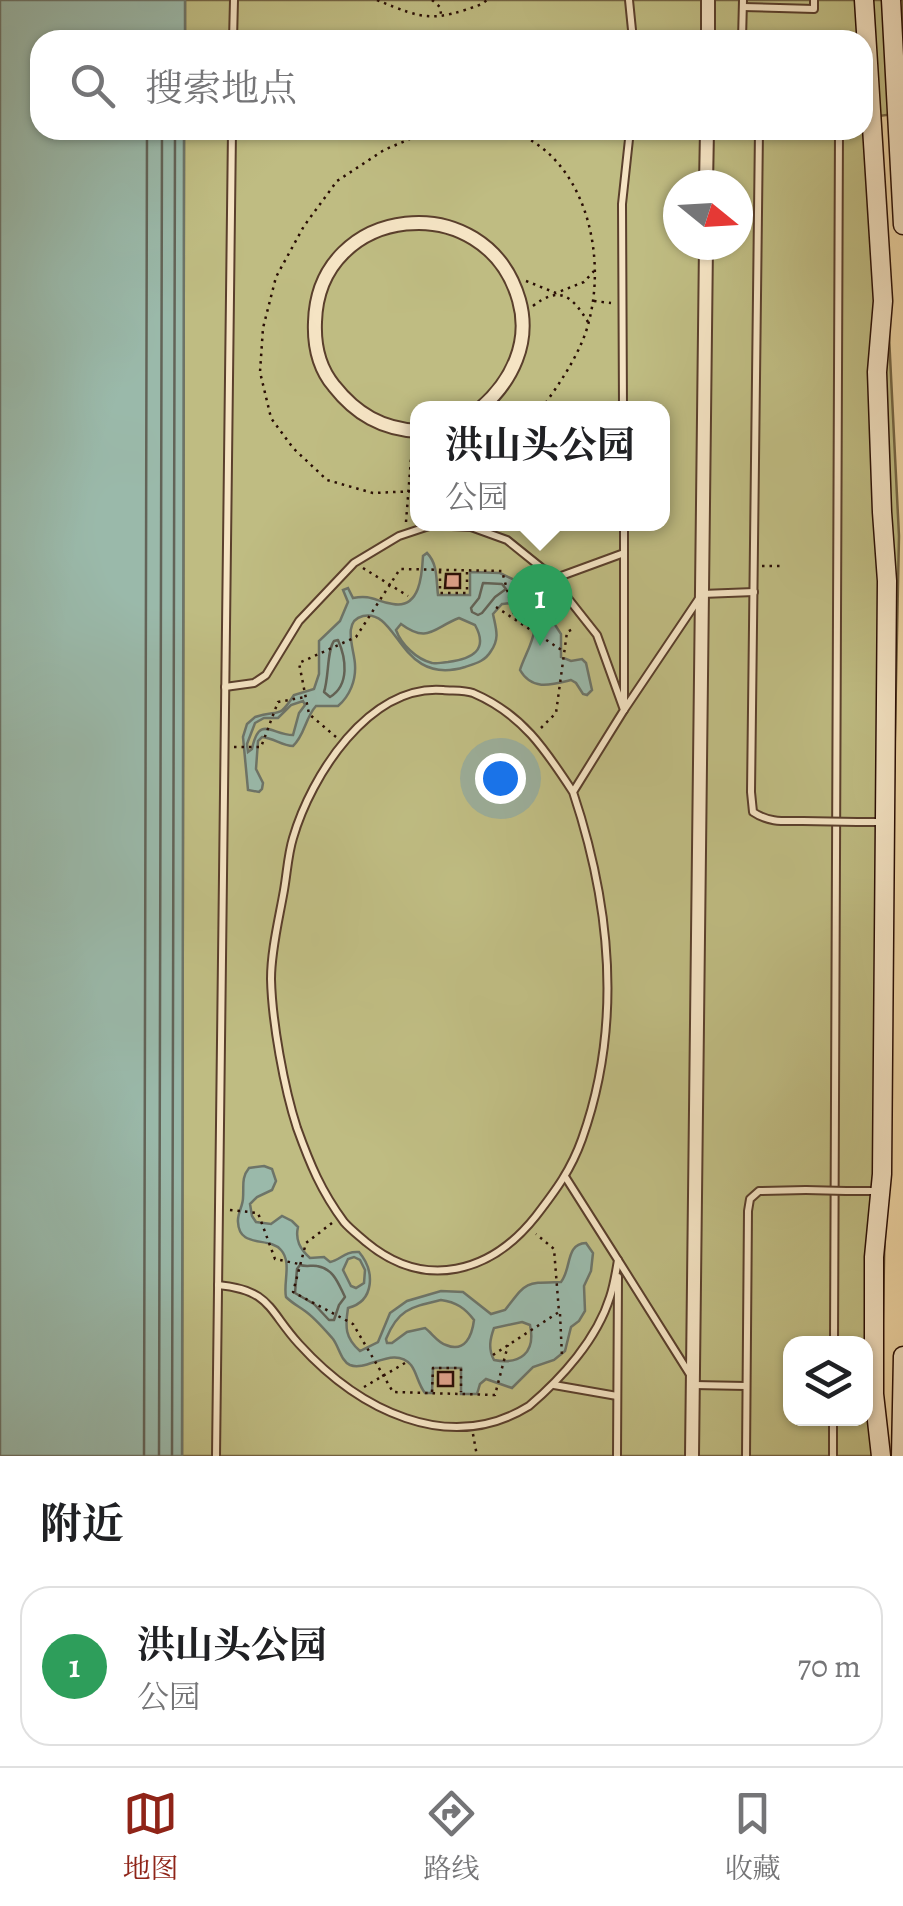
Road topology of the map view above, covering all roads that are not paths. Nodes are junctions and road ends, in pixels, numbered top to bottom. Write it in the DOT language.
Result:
graph roads {
  1 [pos="234,0"];
  2 [pos="629,0"];
  3 [pos="708,0"];
  4 [pos="814,0"];
  5 [pos="864,0"];
  6 [pos="891,0"];
  7 [pos="743,3"];
  8 [pos="233,30"];
  9 [pos="632,30"];
  10 [pos="708,30"];
  11 [pos="742,30"];
  12 [pos="865,30"];
  13 [pos="232,140"];
  14 [pos="629,140"];
  15 [pos="707,140"];
  16 [pos="760,140"];
  17 [pos="839,140"];
  18 [pos="871,140"];
  19 [pos="706,170"];
  20 [pos="903,225"];
  21 [pos="706,260"];
  22 [pos="489,401"];
  23 [pos="623,401"];
  24 [pos="410,430"];
  25 [pos="414,531"];
  26 [pos="483,531"];
  27 [pos="624,531"];
  28 [pos="624,554"];
  29 [pos="552,580"];
  30 [pos="754,592"];
  31 [pos="702,594"];
  32 [pos="225,687"];
  33 [pos="624,710"];
  34 [pos="572,792"];
  35 [pos="885,822"];
  36 [pos="566,1178"];
  37 [pos="881,1191"];
  38 [pos="618,1260"];
  39 [pos="218,1285"];
  40 [pos="834,1336"];
  41 [pos="903,1356"];
  42 [pos="903,1377"];
  43 [pos="693,1382"];
  44 [pos="554,1384"];
  45 [pos="746,1386"];
  46 [pos="617,1396"];
  47 [pos="903,1396"];
  48 [pos="833,1426"];
  49 [pos="216,1456"];
  50 [pos="616,1456"];
  51 [pos="692,1456"];
  52 [pos="746,1456"];
  53 [pos="833,1456"];
  54 [pos="881,1456"];
  55 [pos="901,1456"];
  1 -- 8 [label="lane"];
  2 -- 9 [label="lane"];
  3 -- 10 [label="street"];
  4 -- 7 [label="lane"];
  5 -- 12 [label="street"];
  6 -- 20 [label="street"];
  7 -- 11 [label="lane"];
  13 -- 32 [label="lane"];
  14 -- 23 [label="lane"];
  15 -- 19 [label="street"];
  16 -- 30 [label="lane"];
  17 -- 40 [label="lane"];
  18 -- 35 [label="street"];
  21 -- 31 [label="street"];
  22 -- 24 [label="street"];
  25 -- 32 [label="lane"];
  26 -- 29 [label="lane"];
  27 -- 28 [label="lane"];
  28 -- 29 [label="lane"];
  28 -- 33 [label="lane"];
  29 -- 33 [label="lane"];
  30 -- 31 [label="lane"];
  30 -- 35 [label="lane, bridge"];
  31 -- 33 [label="lane"];
  31 -- 43 [label="street"];
  32 -- 39 [label="lane"];
  33 -- 34 [label="lane"];
  34 -- 36 [label="lane"];
  34 -- 36 [label="lane"];
  35 -- 37 [label="street"];
  36 -- 38 [label="lane"];
  37 -- 45 [label="lane, bridge"];
  37 -- 54 [label="street"];
  38 -- 43 [label="lane"];
  38 -- 44 [label="lane"];
  38 -- 46 [label="lane"];
  39 -- 44 [label="lane"];
  39 -- 49 [label="lane"];
  41 -- 42 [label="street"];
  42 -- 47 [label="street"];
  43 -- 45 [label="lane"];
  43 -- 51 [label="street"];
  44 -- 46 [label="lane"];
  45 -- 52 [label="lane"];
  46 -- 50 [label="lane"];
  47 -- 55 [label="street"];
  48 -- 53 [label="lane"];
}
